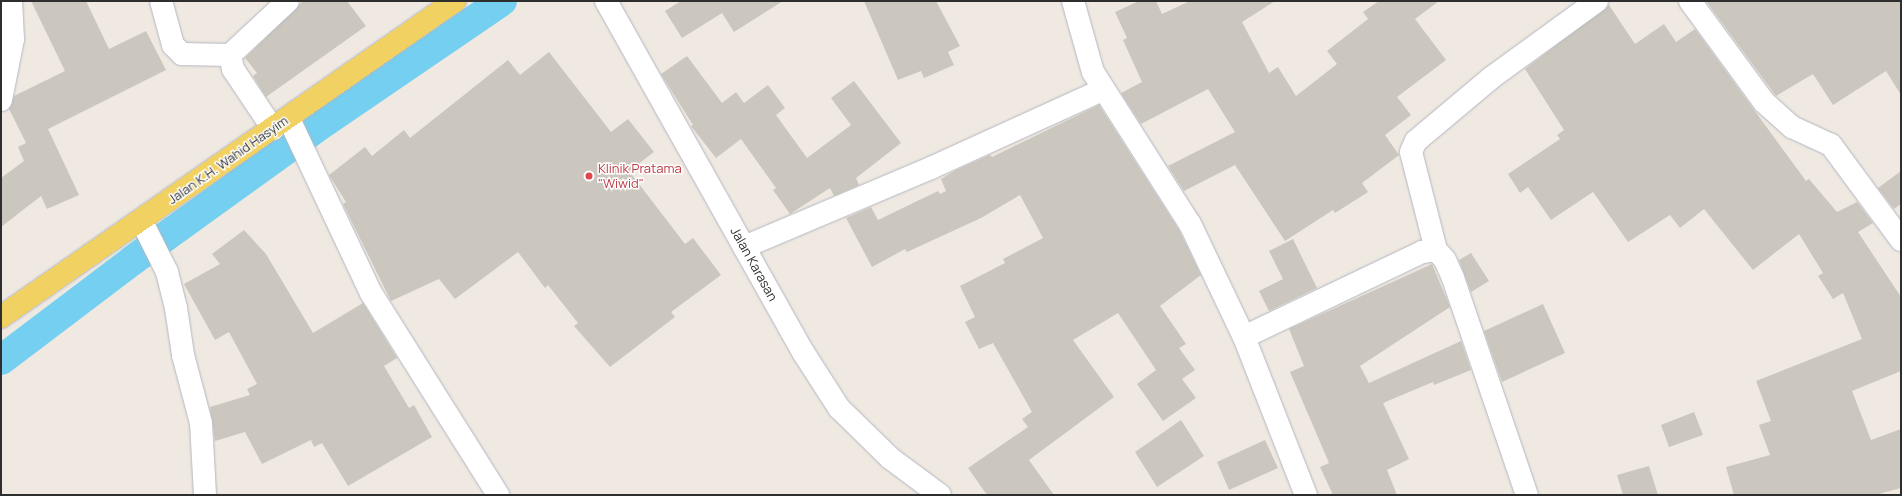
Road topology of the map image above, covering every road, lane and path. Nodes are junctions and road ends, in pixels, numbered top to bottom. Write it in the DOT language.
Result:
graph roads {
  1 [pos="11,1"];
  2 [pos="161,1"];
  3 [pos="288,1"];
  4 [pos="455,1"];
  5 [pos="606,1"];
  6 [pos="1073,1"];
  7 [pos="1596,1"];
  8 [pos="1690,1"];
  9 [pos="230,56"];
  10 [pos="1102,90"];
  11 [pos="1,100"];
  12 [pos="286,128"];
  13 [pos="145,227"];
  14 [pos="1901,240"];
  15 [pos="744,247"];
  16 [pos="1436,250"];
  17 [pos="1,317"];
  18 [pos="1244,337"];
  19 [pos="205,495"];
  20 [pos="498,495"];
  21 [pos="940,495"];
  22 [pos="1306,495"];
  23 [pos="1527,495"];
  1 -- 11 [label="street"];
  2 -- 9 [label="street"];
  3 -- 9 [label="street"];
  4 -- 12 [label="main road, Jalan K.H. Wahid Hasyim"];
  5 -- 15 [label="street, Jalan Karasan"];
  6 -- 10 [label="street"];
  7 -- 16 [label="street"];
  8 -- 14 [label="street"];
  9 -- 12 [label="street"];
  10 -- 15 [label="street"];
  10 -- 18 [label="street"];
  12 -- 13 [label="main road, Jalan K.H. Wahid Hasyim"];
  12 -- 20 [label="street"];
  13 -- 17 [label="main road, Jalan K.H. Wahid Hasyim"];
  13 -- 19 [label="street"];
  15 -- 21 [label="street, Jalan Karasan"];
  16 -- 18 [label="street"];
  16 -- 23 [label="street"];
  18 -- 22 [label="street"];
}
